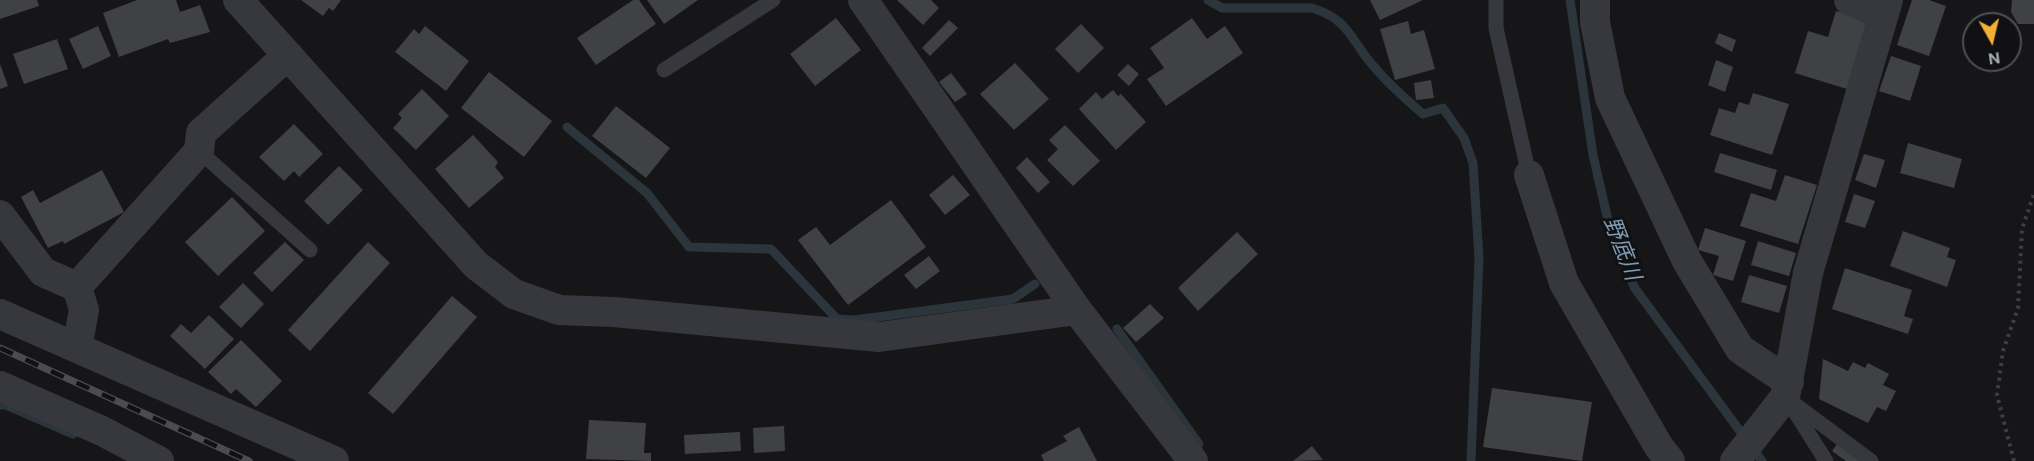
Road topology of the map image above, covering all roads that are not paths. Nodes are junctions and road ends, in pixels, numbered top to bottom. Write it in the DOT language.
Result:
graph roads {
  1 [pos="238,0"];
  2 [pos="773,0"];
  3 [pos="863,0"];
  4 [pos="1496,0"];
  5 [pos="1594,0"];
  6 [pos="1849,0"];
  7 [pos="1885,7"];
  8 [pos="288,55"];
  9 [pos="664,70"];
  10 [pos="199,151"];
  11 [pos="1529,175"];
  12 [pos="0,215"];
  13 [pos="310,250"];
  14 [pos="77,287"];
  15 [pos="1077,310"];
  16 [pos="0,314"];
  17 [pos="77,348"];
  18 [pos="0,386"];
  19 [pos="1782,398"];
  20 [pos="159,461"];
  21 [pos="334,461"];
  22 [pos="1193,461"];
  23 [pos="1670,461"];
  24 [pos="1735,461"];
  25 [pos="1826,461"];
  26 [pos="1871,461"];
  1 -- 8 [label="street"];
  2 -- 9 [label="lane"];
  3 -- 15 [label="street"];
  4 -- 11 [label="lane"];
  5 -- 19 [label="street"];
  6 -- 7 [label="street"];
  7 -- 19 [label="street"];
  8 -- 10 [label="street"];
  8 -- 15 [label="street"];
  10 -- 13 [label="lane"];
  10 -- 14 [label="street"];
  11 -- 23 [label="street"];
  12 -- 14 [label="street"];
  14 -- 17 [label="street"];
  15 -- 22 [label="street"];
  16 -- 17 [label="street"];
  17 -- 21 [label="street"];
  18 -- 20 [label="street"];
  19 -- 24 [label="street"];
  19 -- 25 [label="lane"];
  19 -- 26 [label="lane"];
}
